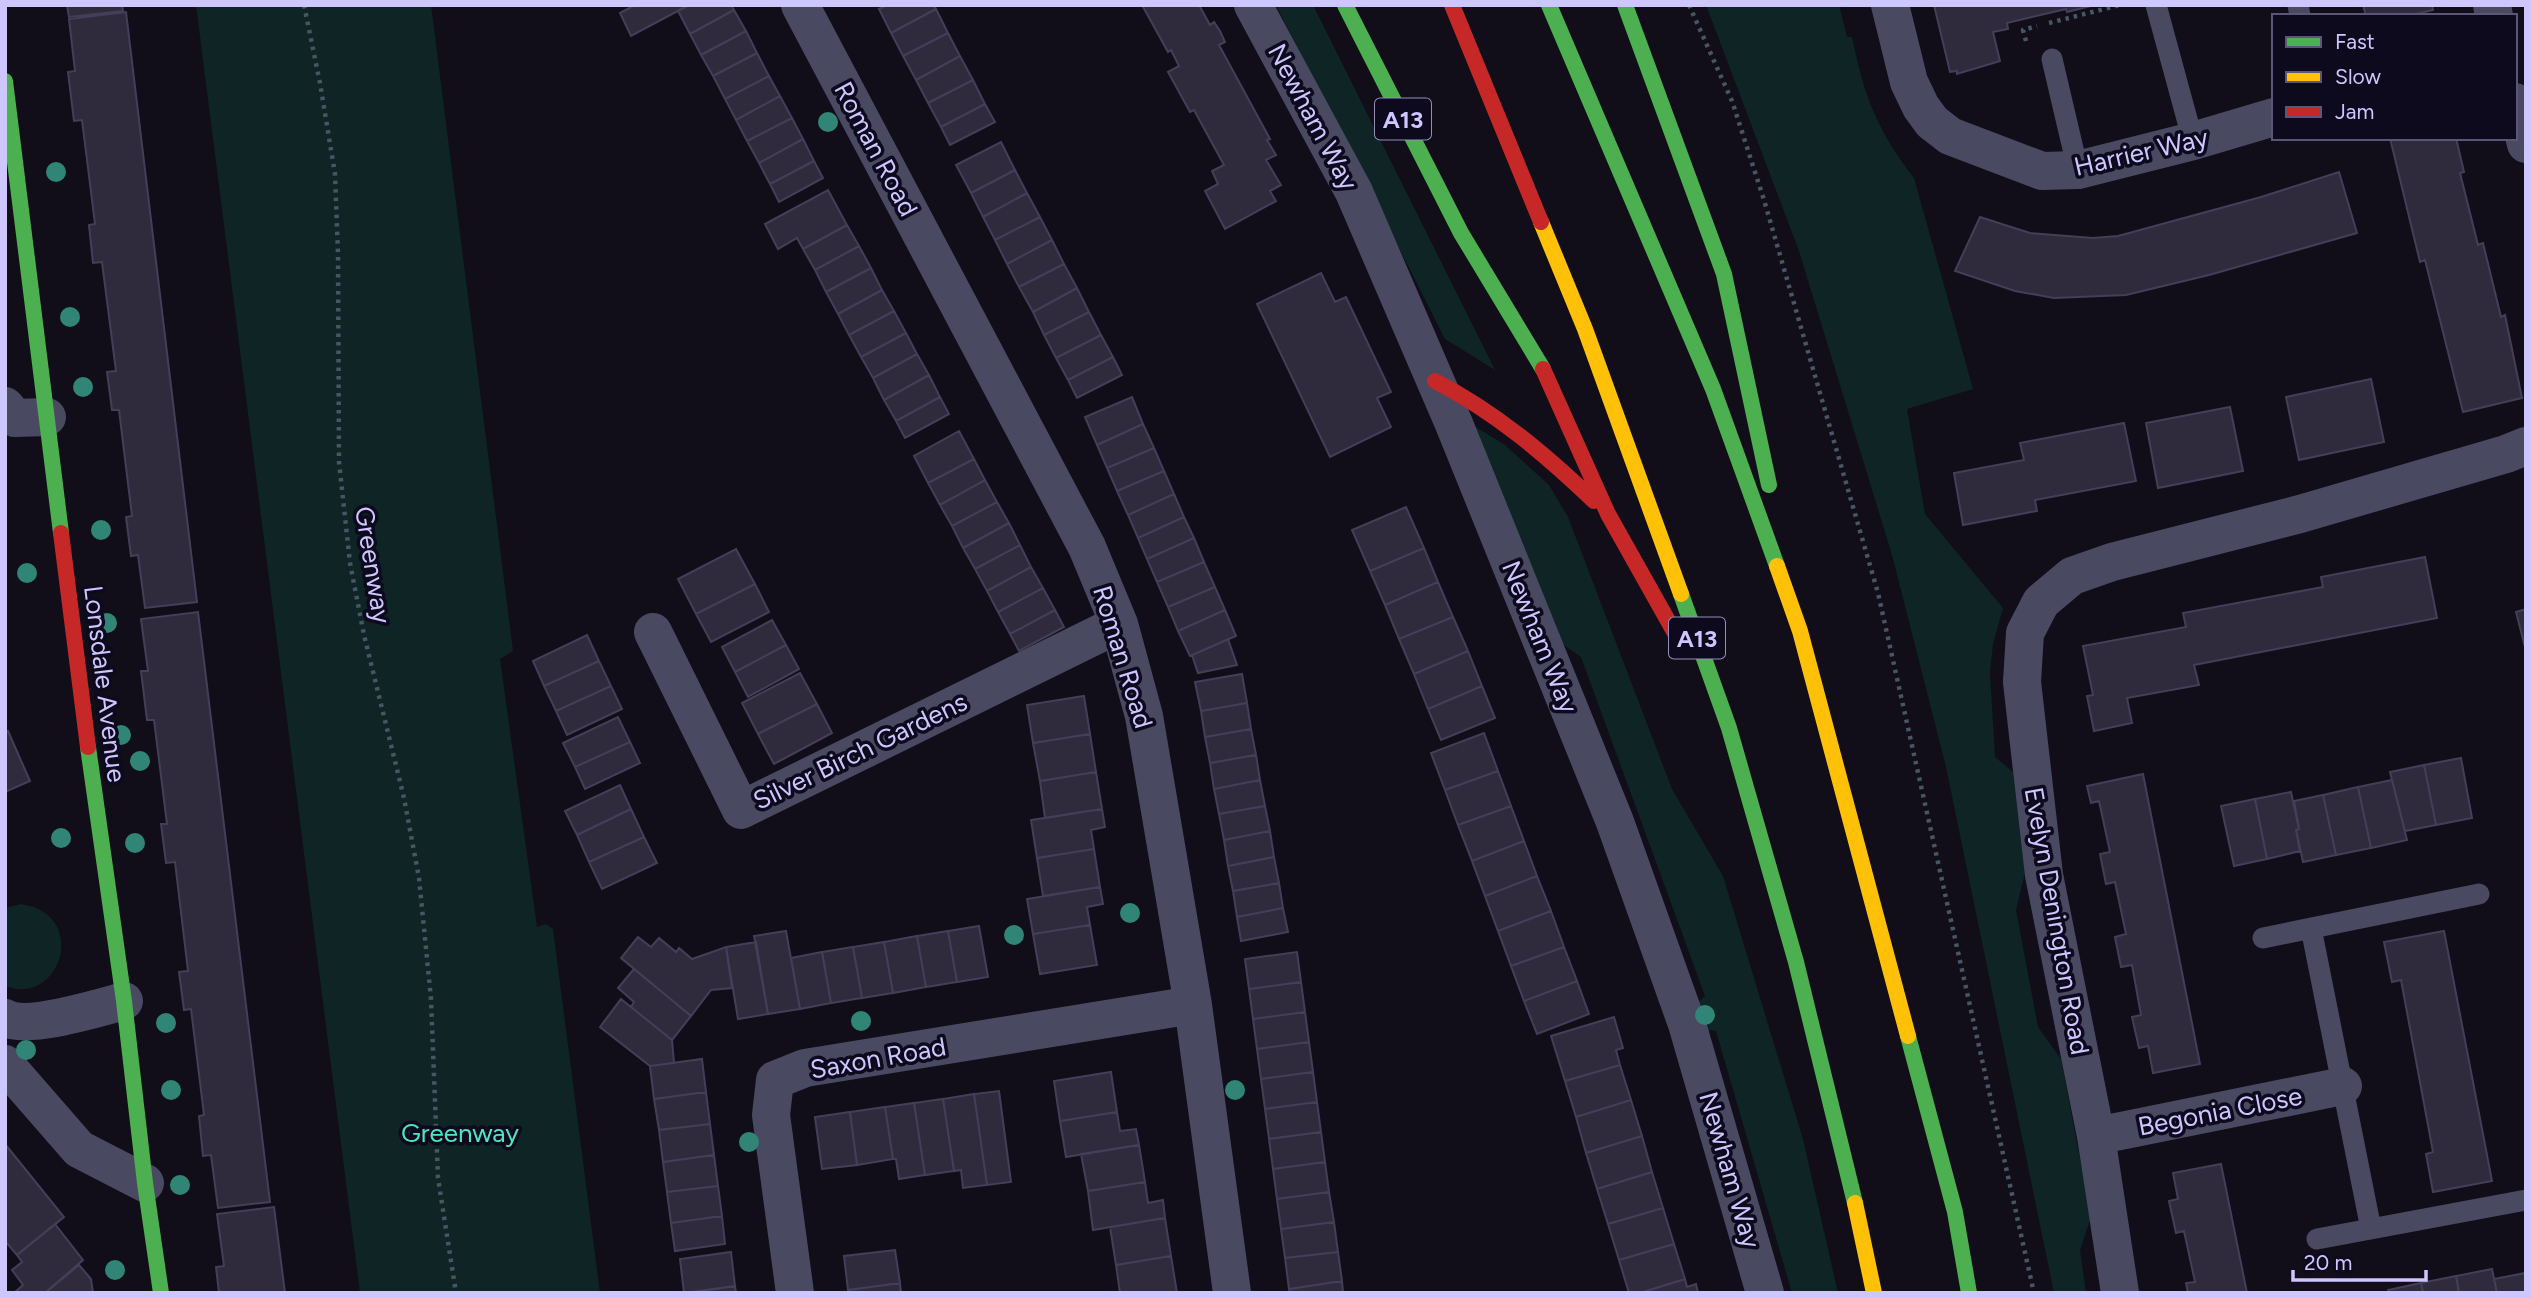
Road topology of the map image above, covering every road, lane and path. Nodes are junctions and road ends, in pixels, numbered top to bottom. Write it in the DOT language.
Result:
graph roads {
  1 [pos="304,5"];
  2 [pos="800,5"];
  3 [pos="1253,5"];
  4 [pos="1345,5"];
  5 [pos="1452,5"];
  6 [pos="1549,5"];
  7 [pos="1625,5"];
  8 [pos="1689,5"];
  9 [pos="1889,5"];
  10 [pos="2156,5"];
  11 [pos="2052,59"];
  12 [pos="5,82"];
  13 [pos="2517,110"];
  14 [pos="2272,118"];
  15 [pos="2193,141"];
  16 [pos="2526,144"];
  17 [pos="2078,170"];
  18 [pos="14,231"];
  19 [pos="1435,381"];
  20 [pos="5,406"];
  21 [pos="47,417"];
  22 [pos="2526,446"];
  23 [pos="1608,514"];
  24 [pos="1119,624"];
  25 [pos="1800,631"];
  26 [pos="653,632"];
  27 [pos="1729,728"];
  28 [pos="2479,894"];
  29 [pos="2311,928"];
  30 [pos="2263,938"];
  31 [pos="124,1001"];
  32 [pos="1192,1005"];
  33 [pos="5,1018"];
  34 [pos="5,1064"];
  35 [pos="2343,1086"];
  36 [pos="2096,1136"];
  37 [pos="145,1183"];
  38 [pos="2526,1200"];
  39 [pos="2371,1229"];
  40 [pos="2317,1238"];
  41 [pos="161,1293"];
  42 [pos="456,1293"];
  43 [pos="795,1293"];
  44 [pos="1232,1293"];
  45 [pos="1765,1293"];
  46 [pos="1874,1293"];
  47 [pos="1969,1293"];
  48 [pos="2034,1293"];
  49 [pos="2120,1293"];
  1 -- 42 [label="path, Greenway"];
  2 -- 24 [label="street, Roman Road"];
  3 -- 19 [label="street, Newham Way"];
  4 -- 23 [label="main road, A13"];
  5 -- 27 [label="main road, A13"];
  6 -- 25 [label="main road"];
  7 -- 25 [label="main road"];
  8 -- 48 [label="path"];
  9 -- 17 [label="street, Harrier Way"];
  10 -- 15 [label="lane"];
  11 -- 17 [label="lane"];
  12 -- 18 [label="main road, Lonsdale Avenue"];
  13 -- 16 [label="street"];
  14 -- 15 [label="street, Harrier Way"];
  15 -- 17 [label="street, Harrier Way"];
  18 -- 21 [label="main road, Lonsdale Avenue"];
  19 -- 23 [label="main road, A13"];
  19 -- 45 [label="street, Newham Way"];
  20 -- 21 [label="street"];
  21 -- 31 [label="main road, Lonsdale Avenue"];
  22 -- 36 [label="street, Evelyn Denington Road"];
  23 -- 27 [label="main road, A13"];
  24 -- 26 [label="street, Silver Birch Gardens"];
  24 -- 32 [label="street, Roman Road"];
  25 -- 47 [label="main road"];
  27 -- 46 [label="main road, A13"];
  28 -- 29 [label="lane"];
  29 -- 30 [label="lane"];
  29 -- 35 [label="lane"];
  31 -- 33 [label="street"];
  31 -- 37 [label="main road, Lonsdale Avenue"];
  32 -- 43 [label="street, Saxon Road"];
  32 -- 44 [label="street, Roman Road"];
  34 -- 37 [label="street"];
  35 -- 36 [label="street, Begonia Close"];
  35 -- 39 [label="lane"];
  36 -- 49 [label="street, Evelyn Denington Road"];
  37 -- 41 [label="main road, Lonsdale Avenue"];
  38 -- 39 [label="lane"];
  39 -- 40 [label="lane"];
}
